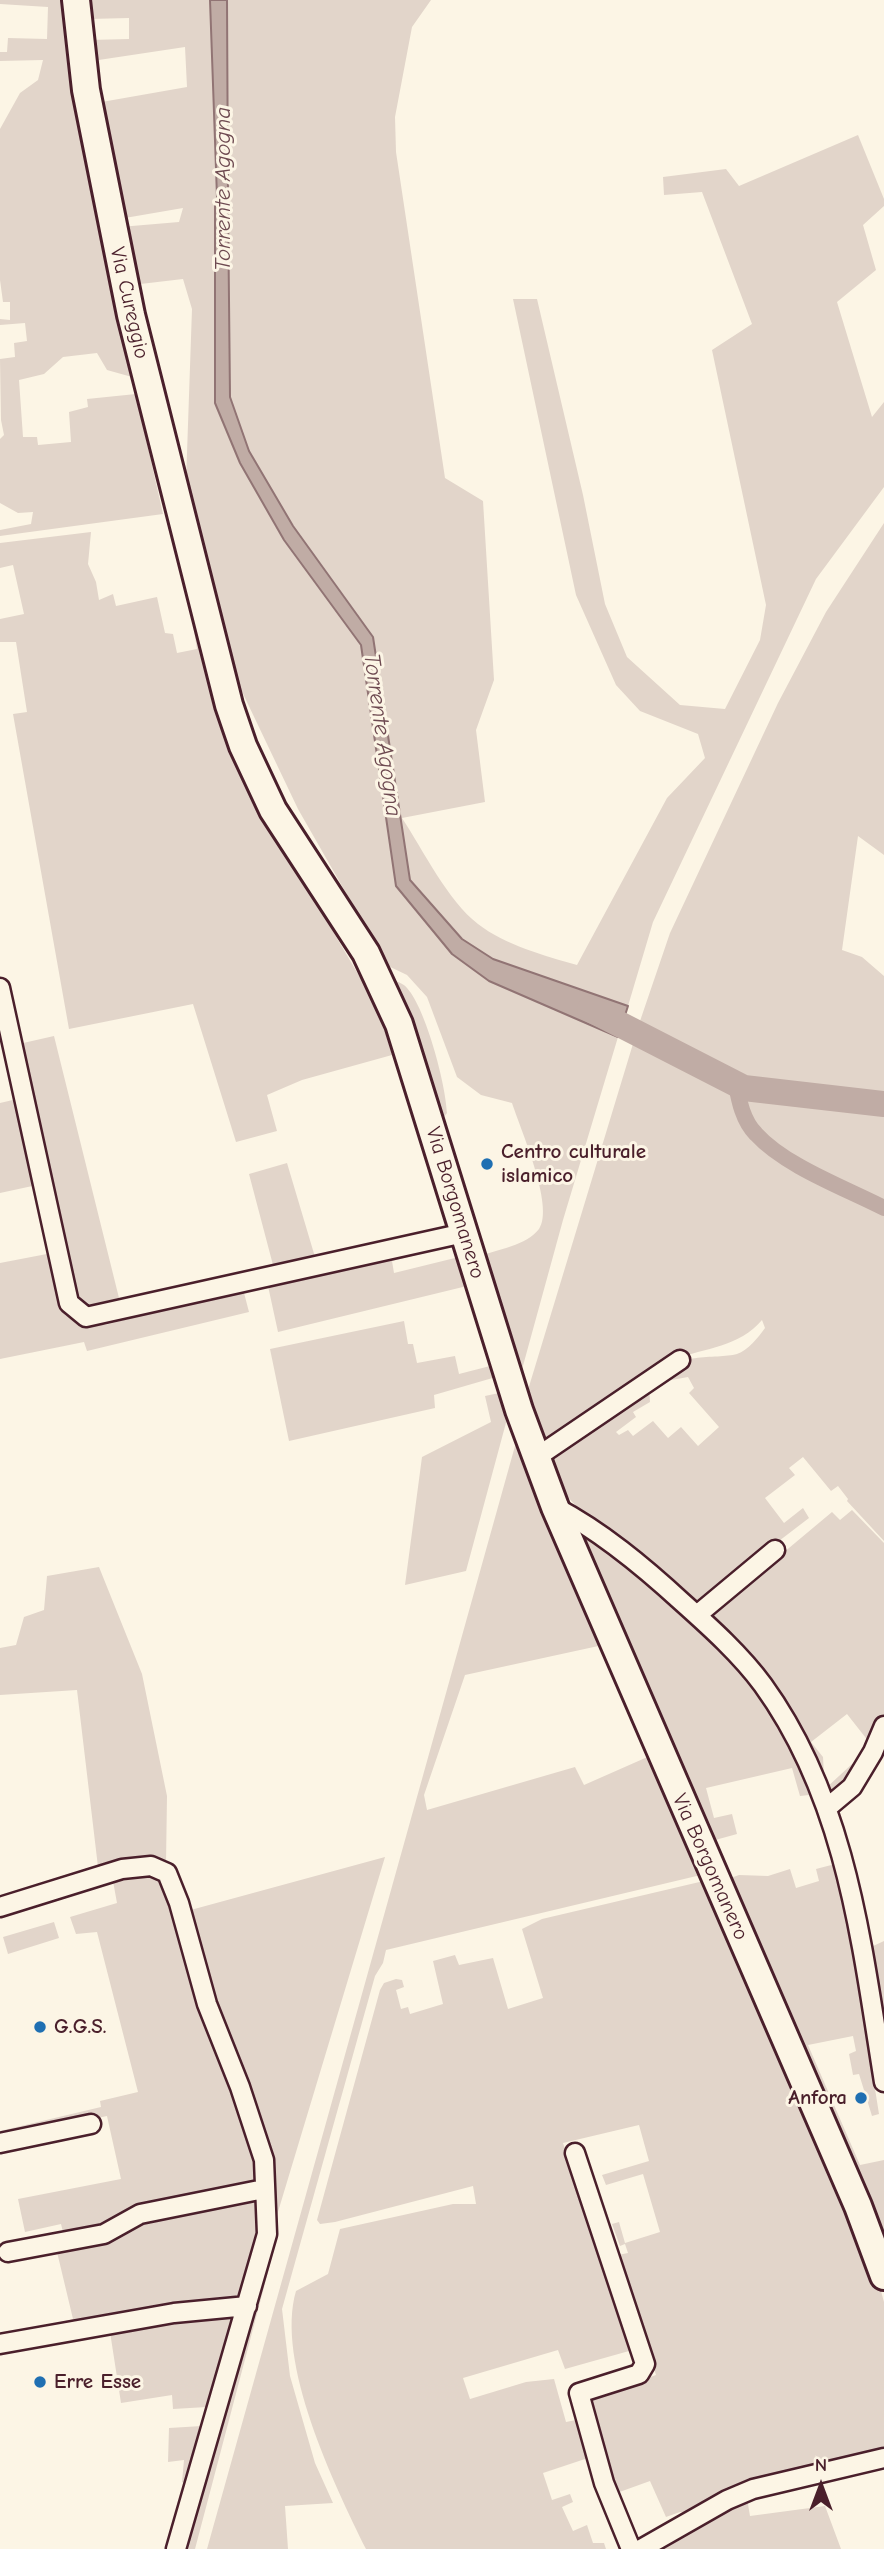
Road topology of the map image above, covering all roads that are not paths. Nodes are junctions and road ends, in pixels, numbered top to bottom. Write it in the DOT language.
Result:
graph roads {
  1 [pos="75,0"];
  2 [pos="366,953"];
  3 [pos="0,988"];
  4 [pos="464,1233"];
  5 [pos="680,1360"];
  6 [pos="537,1457"];
  7 [pos="555,1507"];
  8 [pos="775,1550"];
  9 [pos="697,1615"];
  10 [pos="884,1726"];
  11 [pos="827,1808"];
  12 [pos="0,1907"];
  13 [pos="884,2082"];
  14 [pos="91,2124"];
  15 [pos="0,2143"];
  16 [pos="575,2153"];
  17 [pos="264,2189"];
  18 [pos="8,2252"];
  19 [pos="884,2276"];
  20 [pos="247,2306"];
  21 [pos="0,2344"];
  22 [pos="884,2458"];
  23 [pos="176,2549"];
  24 [pos="631,2549"];
  25 [pos="641,2549"];
  1 -- 2 [label="main road, Via Cureggio"];
  2 -- 4 [label="main road, Via Borgomanero"];
  3 -- 4 [label="street"];
  4 -- 6 [label="main road, Via Borgomanero"];
  5 -- 6 [label="street"];
  6 -- 7 [label="main road, Via Borgomanero"];
  7 -- 9 [label="street"];
  7 -- 19 [label="main road, Via Borgomanero"];
  8 -- 9 [label="street"];
  9 -- 11 [label="street"];
  10 -- 11 [label="street"];
  11 -- 13 [label="street"];
  12 -- 17 [label="street"];
  14 -- 15 [label="street"];
  16 -- 24 [label="street"];
  17 -- 18 [label="street"];
  17 -- 20 [label="street"];
  20 -- 21 [label="street"];
  20 -- 23 [label="street"];
  22 -- 25 [label="street"];
}
